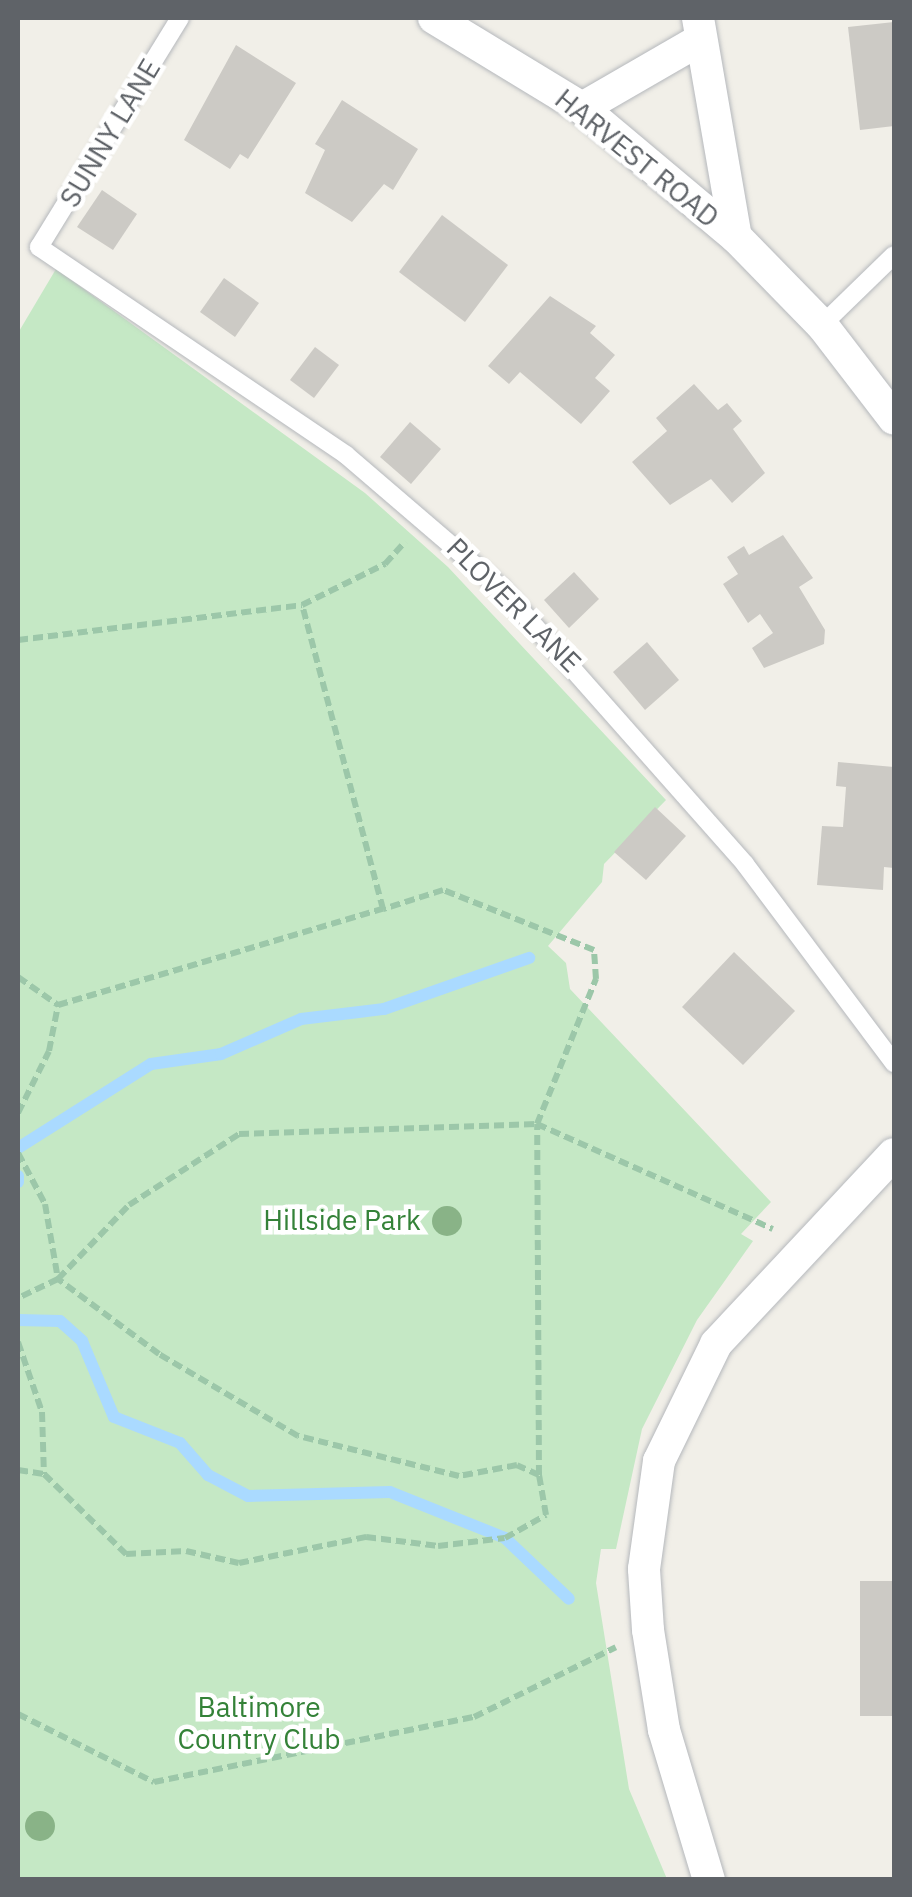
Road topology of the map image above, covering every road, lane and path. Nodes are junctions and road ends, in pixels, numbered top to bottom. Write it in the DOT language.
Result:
graph roads {
  1 [pos="180,18"];
  2 [pos="434,18"];
  3 [pos="699,29"];
  4 [pos="582,108"];
  5 [pos="736,238"];
  6 [pos="40,247"];
  7 [pos="894,255"];
  8 [pos="822,326"];
  9 [pos="894,419"];
  10 [pos="428,518"];
  11 [pos="302,605"];
  12 [pos="18,640"];
  13 [pos="383,909"];
  14 [pos="18,976"];
  15 [pos="58,1006"];
  16 [pos="894,1063"];
  17 [pos="18,1113"];
  18 [pos="537,1124"];
  19 [pos="18,1152"];
  20 [pos="894,1154"];
  21 [pos="797,1252"];
  22 [pos="58,1279"];
  23 [pos="18,1298"];
  24 [pos="18,1342"];
  25 [pos="18,1470"];
  26 [pos="44,1474"];
  27 [pos="539,1474"];
  28 [pos="648,1630"];
  29 [pos="18,1714"];
  30 [pos="708,1880"];
  1 -- 6 [label="lane, SUNNY LANE"];
  2 -- 4 [label="street, HARVEST ROAD"];
  3 -- 4 [label="street"];
  3 -- 5 [label="street"];
  4 -- 5 [label="street, HARVEST ROAD"];
  5 -- 8 [label="street, HARVEST ROAD"];
  6 -- 10 [label="lane, PLOVER LANE"];
  7 -- 8 [label="lane"];
  8 -- 9 [label="street, HARVEST ROAD"];
  10 -- 11 [label="path"];
  10 -- 16 [label="lane, PLOVER LANE"];
  11 -- 12 [label="path"];
  11 -- 13 [label="path"];
  13 -- 15 [label="path"];
  13 -- 18 [label="path"];
  14 -- 15 [label="path"];
  15 -- 17 [label="path"];
  18 -- 21 [label="path"];
  18 -- 22 [label="path"];
  18 -- 27 [label="path"];
  19 -- 22 [label="path"];
  20 -- 21 [label="street"];
  21 -- 28 [label="street"];
  22 -- 23 [label="path"];
  22 -- 27 [label="path"];
  24 -- 26 [label="path"];
  25 -- 26 [label="path"];
  26 -- 27 [label="path"];
  28 -- 29 [label="path"];
  28 -- 30 [label="street"];
}
